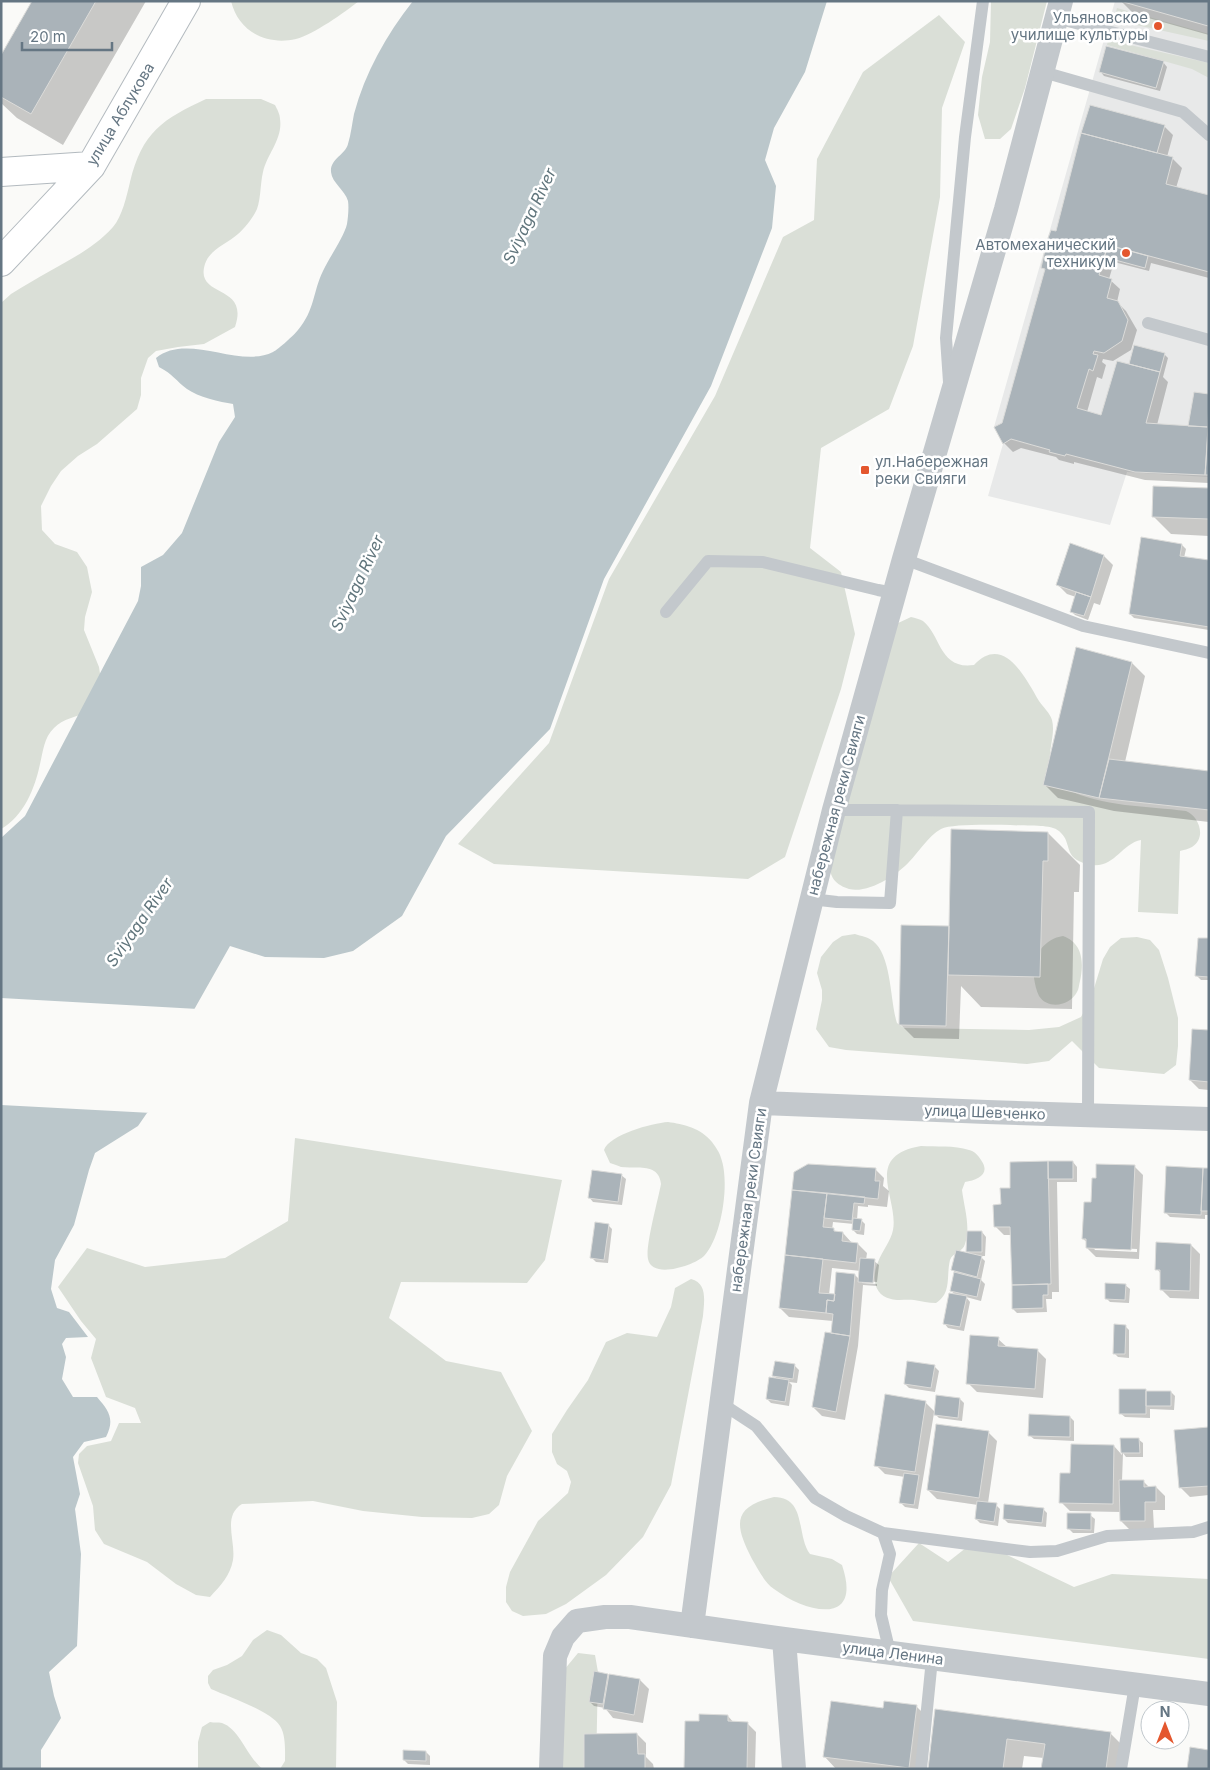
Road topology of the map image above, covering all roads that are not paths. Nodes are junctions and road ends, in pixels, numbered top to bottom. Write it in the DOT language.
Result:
graph roads {
  1 [pos="186,1"];
  2 [pos="983,1"];
  3 [pos="1059,10"];
  4 [pos="1209,58"];
  5 [pos="1043,72"];
  6 [pos="1209,135"];
  7 [pos="91,166"];
  8 [pos="1,172"];
  9 [pos="1,262"];
  10 [pos="1148,323"];
  11 [pos="1209,340"];
  12 [pos="951,402"];
  13 [pos="904,559"];
  14 [pos="894,593"];
  15 [pos="666,612"];
  16 [pos="1209,653"];
  17 [pos="834,810"];
  18 [pos="897,810"];
  19 [pos="811,900"];
  20 [pos="761,1103"];
  21 [pos="1088,1116"];
  22 [pos="1209,1119"];
  23 [pos="721,1403"];
  24 [pos="1209,1528"];
  25 [pos="883,1533"];
  26 [pos="692,1626"];
  27 [pos="784,1639"];
  28 [pos="890,1653"];
  29 [pos="932,1659"];
  30 [pos="1134,1685"];
  31 [pos="1209,1694"];
  32 [pos="551,1769"];
  33 [pos="794,1769"];
  34 [pos="921,1769"];
  35 [pos="1121,1769"];
  1 -- 7 [label="street, улица Аблукова"];
  2 -- 12 [label="lane"];
  3 -- 4 [label="lane"];
  3 -- 5 [label="street, набережная реки Свияги"];
  5 -- 6 [label="lane"];
  5 -- 12 [label="street, набережная реки Свияги"];
  7 -- 8 [label="street"];
  7 -- 9 [label="street, улица Аблукова"];
  10 -- 11 [label="lane"];
  12 -- 13 [label="street, набережная реки Свияги"];
  13 -- 14 [label="street, набережная реки Свияги"];
  13 -- 16 [label="lane"];
  14 -- 15 [label="lane"];
  14 -- 17 [label="street, набережная реки Свияги"];
  17 -- 18 [label="lane"];
  17 -- 19 [label="street, набережная реки Свияги"];
  18 -- 19 [label="lane"];
  18 -- 21 [label="lane"];
  19 -- 20 [label="street, набережная реки Свияги"];
  20 -- 21 [label="street, улица Шевченко"];
  20 -- 23 [label="street, набережная реки Свияги"];
  21 -- 22 [label="street, улица Шевченко"];
  23 -- 25 [label="lane"];
  23 -- 26 [label="street, набережная реки Свияги"];
  24 -- 25 [label="lane"];
  25 -- 28 [label="lane"];
  26 -- 27 [label="street, улица Ленина"];
  26 -- 32 [label="street, улица Ленина"];
  27 -- 28 [label="street, улица Ленина"];
  27 -- 33 [label="street"];
  28 -- 29 [label="street, улица Ленина"];
  29 -- 30 [label="street, улица Ленина"];
  29 -- 34 [label="lane"];
  30 -- 31 [label="street, улица Ленина"];
  30 -- 35 [label="lane"];
}
